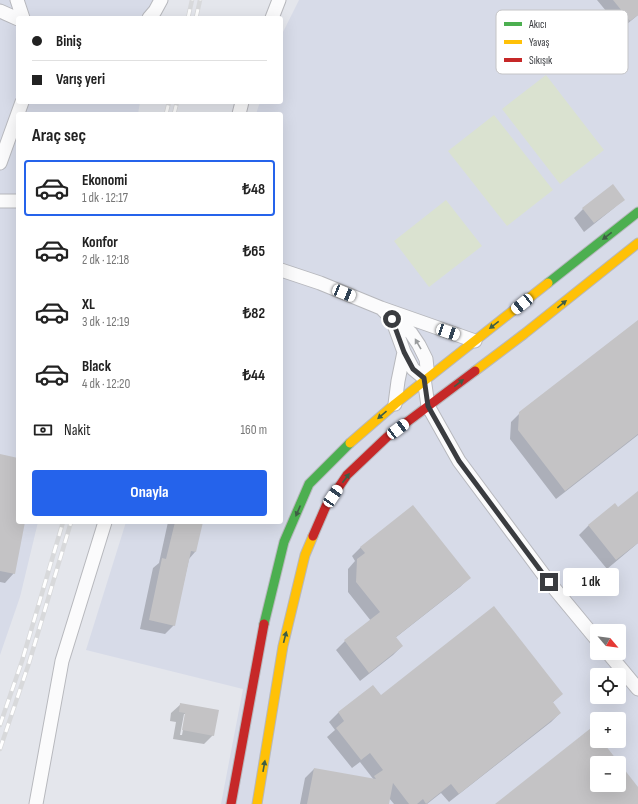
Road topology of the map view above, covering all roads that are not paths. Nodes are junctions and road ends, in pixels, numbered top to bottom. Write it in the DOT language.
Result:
graph roads {
  1 [pos="17,0"];
  2 [pos="161,0"];
  3 [pos="279,0"];
  4 [pos="0,11"];
  5 [pos="22,16"];
  6 [pos="151,16"];
  7 [pos="273,16"];
  8 [pos="16,18"];
  9 [pos="16,119"];
  10 [pos="0,163"];
  11 [pos="0,201"];
  12 [pos="16,201"];
  13 [pos="638,212"];
  14 [pos="638,243"];
  15 [pos="283,271"];
  16 [pos="381,308"];
  17 [pos="392,319"];
  18 [pos="474,341"];
  19 [pos="404,352"];
  20 [pos="424,380"];
  21 [pos="395,404"];
  22 [pos="428,406"];
  23 [pos="105,524"];
  24 [pos="590,632"];
  25 [pos="614,660"];
  26 [pos="638,689"];
  27 [pos="36,804"];
  28 [pos="231,804"];
  29 [pos="257,804"];
  1 -- 5 [label="street"];
  2 -- 6 [label="street"];
  3 -- 7 [label="street"];
  4 -- 8 [label="street"];
  9 -- 10 [label="street"];
  11 -- 12 [label="street"];
  13 -- 18 [label="street, one-way"];
  22 -- 14 [label="street, one-way"];
  15 -- 16 [label="street"];
  16 -- 17 [label="street"];
  16 -- 18 [label="street"];
  17 -- 19 [label="street"];
  20 -- 17 [label="street, one-way"];
  18 -- 20 [label="street"];
  19 -- 20 [label="street"];
  19 -- 21 [label="street"];
  20 -- 21 [label="street"];
  20 -- 22 [label="street"];
  21 -- 28 [label="street, one-way"];
  22 -- 24 [label="street"];
  29 -- 22 [label="street, one-way"];
  23 -- 27 [label="street"];
  25 -- 26 [label="street"];
}
